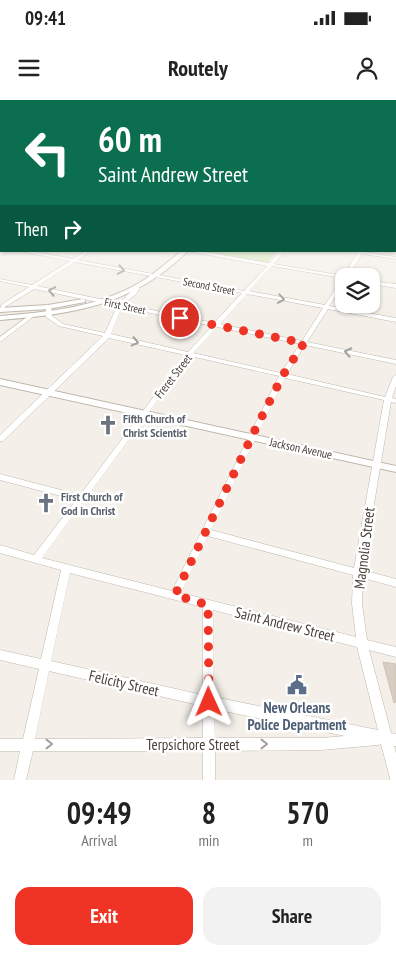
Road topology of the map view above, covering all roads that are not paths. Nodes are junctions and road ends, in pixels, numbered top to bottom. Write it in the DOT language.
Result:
graph roads {
  1 [pos="27,252"];
  2 [pos="88,252"];
  3 [pos="174,252"];
  4 [pos="186,252"];
  5 [pos="193,252"];
  6 [pos="281,252"];
  7 [pos="361,252"];
  8 [pos="396,258"];
  9 [pos="74,261"];
  10 [pos="270,265"];
  11 [pos="350,268"];
  12 [pos="146,274"];
  13 [pos="155,276"];
  14 [pos="335,276"];
  15 [pos="0,280"];
  16 [pos="380,283"];
  17 [pos="396,286"];
  18 [pos="33,287"];
  19 [pos="137,288"];
  20 [pos="245,292"];
  21 [pos="335,292"];
  22 [pos="92,299"];
  23 [pos="105,302"];
  24 [pos="120,305"];
  25 [pos="326,307"];
  26 [pos="1,310"];
  27 [pos="48,310"];
  28 [pos="31,316"];
  29 [pos="0,318"];
  30 [pos="396,320"];
  31 [pos="216,325"];
  32 [pos="107,336"];
  33 [pos="0,340"];
  34 [pos="304,343"];
  35 [pos="189,354"];
  36 [pos="396,362"];
  37 [pos="283,375"];
  38 [pos="396,377"];
  39 [pos="0,382"];
  40 [pos="47,392"];
  41 [pos="392,400"];
  42 [pos="144,414"];
  43 [pos="251,437"];
  44 [pos="0,439"];
  45 [pos="376,465"];
  46 [pos="396,469"];
  47 [pos="0,477"];
  48 [pos="81,498"];
  49 [pos="206,532"];
  50 [pos="0,549"];
  51 [pos="37,558"];
  52 [pos="66,568"];
  53 [pos="358,573"];
  54 [pos="396,583"];
  55 [pos="175,595"];
  56 [pos="208,605"];
  57 [pos="362,644"];
  58 [pos="396,652"];
  59 [pos="0,655"];
  60 [pos="46,665"];
  61 [pos="209,702"];
  62 [pos="391,739"];
  63 [pos="28,744"];
  64 [pos="208,744"];
  65 [pos="0,745"];
  66 [pos="396,778"];
  67 [pos="20,780"];
  68 [pos="209,780"];
  1 -- 9 [label="street, Second Street"];
  2 -- 9 [label="street"];
  3 -- 12 [label="street"];
  4 -- 13 [label="street"];
  5 -- 10 [label="street"];
  6 -- 10 [label="street, Freret Street"];
  7 -- 8 [label="street"];
  7 -- 11 [label="street"];
  9 -- 12 [label="street, Second Street, one-way"];
  9 -- 18 [label="street"];
  10 -- 14 [label="street"];
  10 -- 20 [label="street, Freret Street"];
  12 -- 13 [label="street, Second Street"];
  12 -- 22 [label="street"];
  13 -- 19 [label="street"];
  13 -- 20 [label="street, Second Street"];
  15 -- 18 [label="street, First Street"];
  16 -- 17 [label="street"];
  22 -- 18 [label="street, First Street, one-way"];
  18 -- 26 [label="street"];
  19 -- 23 [label="street"];
  19 -- 24 [label="street"];
  20 -- 25 [label="street, Second Street, one-way"];
  20 -- 31 [label="street, Freret Street"];
  21 -- 25 [label="street"];
  22 -- 23 [label="street, First Street"];
  22 -- 27 [label="street"];
  23 -- 24 [label="street, First Street"];
  23 -- 27 [label="street"];
  24 -- 31 [label="street, First Street"];
  24 -- 32 [label="street"];
  25 -- 30 [label="street, Second Street"];
  25 -- 34 [label="street"];
  26 -- 27 [label="street"];
  27 -- 28 [label="street"];
  27 -- 32 [label="street"];
  28 -- 29 [label="street"];
  28 -- 33 [label="street"];
  31 -- 34 [label="street, First Street"];
  31 -- 35 [label="street, Freret Street"];
  32 -- 35 [label="street, one-way"];
  32 -- 40 [label="street"];
  36 -- 34 [label="street, First Street, one-way"];
  34 -- 37 [label="street"];
  35 -- 37 [label="street"];
  35 -- 42 [label="street, Freret Street"];
  37 -- 41 [label="street"];
  37 -- 43 [label="street"];
  38 -- 41 [label="street, Magnolia Street"];
  39 -- 40 [label="street, Jackson Avenue"];
  40 -- 42 [label="street, Jackson Avenue"];
  40 -- 44 [label="street"];
  41 -- 45 [label="street, Magnolia Street"];
  42 -- 43 [label="street, Jackson Avenue"];
  42 -- 48 [label="street, Freret Street"];
  43 -- 45 [label="street, Jackson Avenue"];
  43 -- 49 [label="street"];
  45 -- 46 [label="street, Jackson Avenue"];
  45 -- 53 [label="street, Magnolia Street"];
  47 -- 48 [label="street"];
  48 -- 51 [label="street, Freret Street"];
  49 -- 53 [label="street"];
  49 -- 55 [label="street"];
  50 -- 51 [label="street, Saint Andrew Street"];
  51 -- 52 [label="street, Saint Andrew Street"];
  52 -- 55 [label="street, Saint Andrew Street"];
  52 -- 60 [label="street"];
  53 -- 54 [label="street"];
  53 -- 57 [label="street, Magnolia Street"];
  55 -- 56 [label="street, Saint Andrew Street"];
  56 -- 57 [label="street, Saint Andrew Street"];
  56 -- 61 [label="street"];
  57 -- 58 [label="street, Saint Andrew Street"];
  57 -- 62 [label="street, Magnolia Street"];
  59 -- 60 [label="street, Felicity Street"];
  60 -- 61 [label="street, Felicity Street"];
  60 -- 63 [label="street"];
  61 -- 62 [label="street, Felicity Street"];
  61 -- 64 [label="street"];
  64 -- 62 [label="street, Terpsichore Street, one-way"];
  62 -- 66 [label="street, Magnolia Street"];
  63 -- 64 [label="street, Terpsichore Street, one-way"];
  63 -- 65 [label="street, Terpsichore Street"];
  63 -- 67 [label="street"];
  64 -- 68 [label="street"];
}
